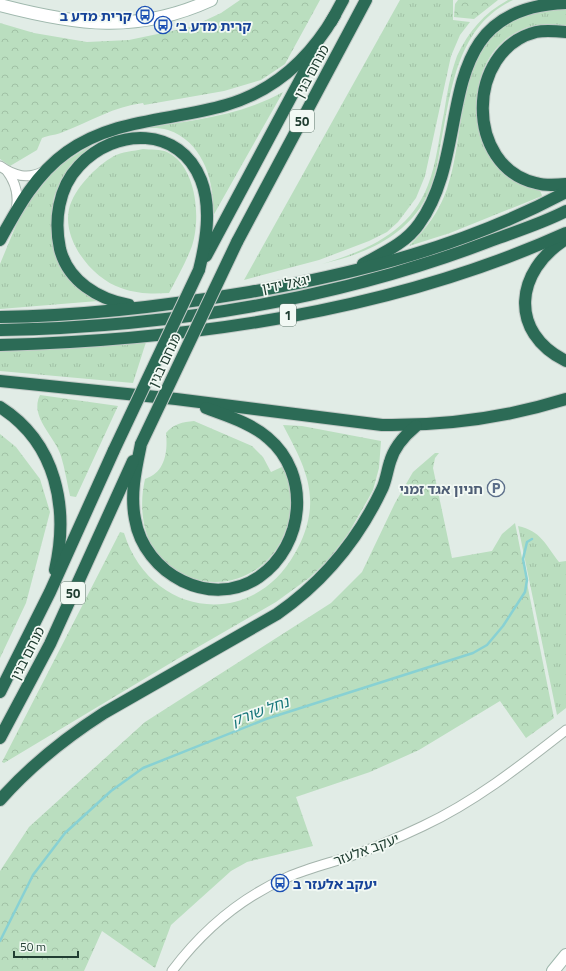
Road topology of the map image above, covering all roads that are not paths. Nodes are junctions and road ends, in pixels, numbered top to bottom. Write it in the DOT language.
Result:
graph roads {
  1 [pos="211,0"];
  2 [pos="343,0"];
  3 [pos="366,0"];
  4 [pos="566,3"];
  5 [pos="0,5"];
  6 [pos="335,15"];
  7 [pos="566,32"];
  8 [pos="2,167"];
  9 [pos="47,169"];
  10 [pos="566,184"];
  11 [pos="566,192"];
  12 [pos="16,210"];
  13 [pos="566,211"];
  14 [pos="566,233"];
  15 [pos="566,239"];
  16 [pos="0,240"];
  17 [pos="208,245"];
  18 [pos="350,272"];
  19 [pos="148,307"];
  20 [pos="0,317"];
  21 [pos="0,330"];
  22 [pos="0,345"];
  23 [pos="566,361"];
  24 [pos="0,381"];
  25 [pos="176,399"];
  26 [pos="566,399"];
  27 [pos="0,407"];
  28 [pos="416,426"];
  29 [pos="141,444"];
  30 [pos="50,592"];
  31 [pos="0,692"];
  32 [pos="566,730"];
  33 [pos="0,738"];
  34 [pos="0,800"];
  35 [pos="566,955"];
  36 [pos="172,971"];
  37 [pos="553,971"];
  1 -- 5 [label="street"];
  2 -- 6 [label="highway, מנחם בגין / 50"];
  3 -- 29 [label="highway, מנחם בגין / 50, bridge"];
  4 -- 18 [label="highway"];
  6 -- 9 [label="highway"];
  6 -- 17 [label="highway, מנחם בגין / 50"];
  7 -- 10 [label="highway"];
  8 -- 9 [label="street"];
  8 -- 12 [label="street"];
  9 -- 12 [label="highway"];
  11 -- 18 [label="highway"];
  12 -- 16 [label="highway"];
  13 -- 21 [label="highway, יגאל ידין / 1"];
  14 -- 22 [label="highway, 1"];
  15 -- 23 [label="highway"];
  17 -- 19 [label="highway"];
  17 -- 30 [label="highway, מנחם בגין / 50, bridge"];
  18 -- 19 [label="highway"];
  19 -- 20 [label="highway"];
  24 -- 25 [label="highway"];
  25 -- 28 [label="highway"];
  25 -- 29 [label="highway"];
  26 -- 28 [label="highway"];
  27 -- 30 [label="highway"];
  28 -- 34 [label="highway"];
  29 -- 33 [label="highway, מנחם בגין / 50"];
  30 -- 31 [label="highway, מנחם בגין / 50"];
  32 -- 36 [label="street, יעקב אלעזר"];
  35 -- 37 [label="street"];
}
